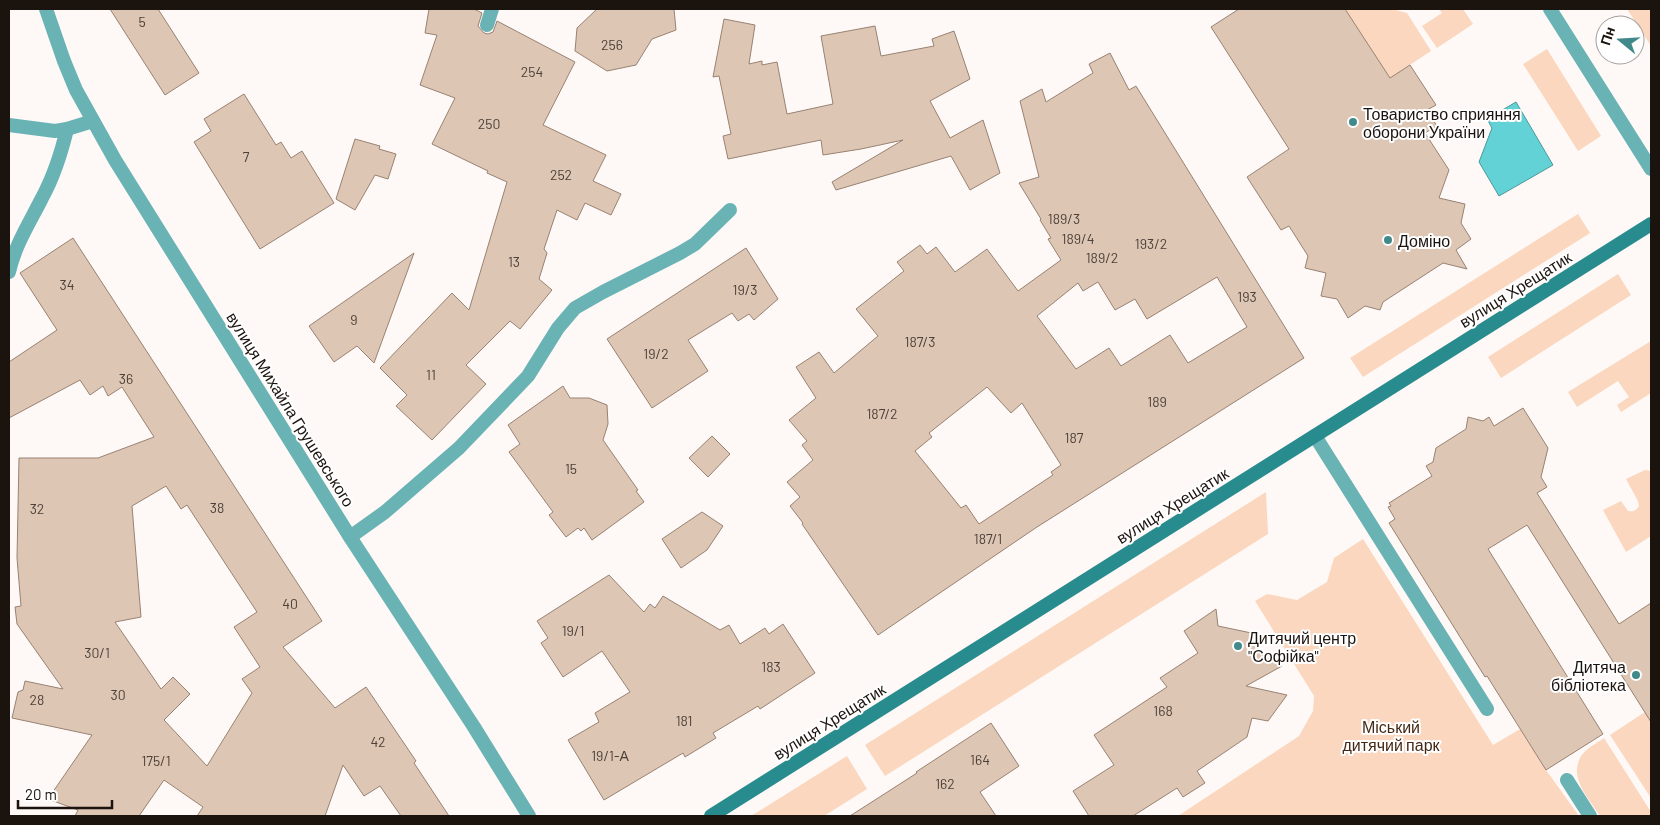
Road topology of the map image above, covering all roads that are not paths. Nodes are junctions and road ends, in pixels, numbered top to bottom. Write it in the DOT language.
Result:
graph roads {
  1 [pos="46,9"];
  2 [pos="492,9"];
  3 [pos="1550,9"];
  4 [pos="487,26"];
  5 [pos="93,121"];
  6 [pos="9,126"];
  7 [pos="67,129"];
  8 [pos="1651,169"];
  9 [pos="730,210"];
  10 [pos="1651,224"];
  11 [pos="9,272"];
  12 [pos="1315,436"];
  13 [pos="350,537"];
  14 [pos="1487,708"];
  15 [pos="1567,780"];
  16 [pos="529,816"];
  17 [pos="711,816"];
  18 [pos="1590,816"];
  1 -- 5 [label="street, вулиця Михайла Грушевського"];
  2 -- 4 [label="street"];
  3 -- 8 [label="street"];
  5 -- 7 [label="street"];
  5 -- 13 [label="street, вулиця Михайла Грушевського"];
  6 -- 7 [label="street"];
  7 -- 11 [label="street"];
  9 -- 13 [label="street"];
  10 -- 12 [label="main road, вулиця Хрещатик"];
  12 -- 14 [label="street"];
  12 -- 17 [label="main road, вулиця Хрещатик"];
  13 -- 16 [label="street, вулиця Михайла Грушевського"];
  15 -- 18 [label="street"];
}
